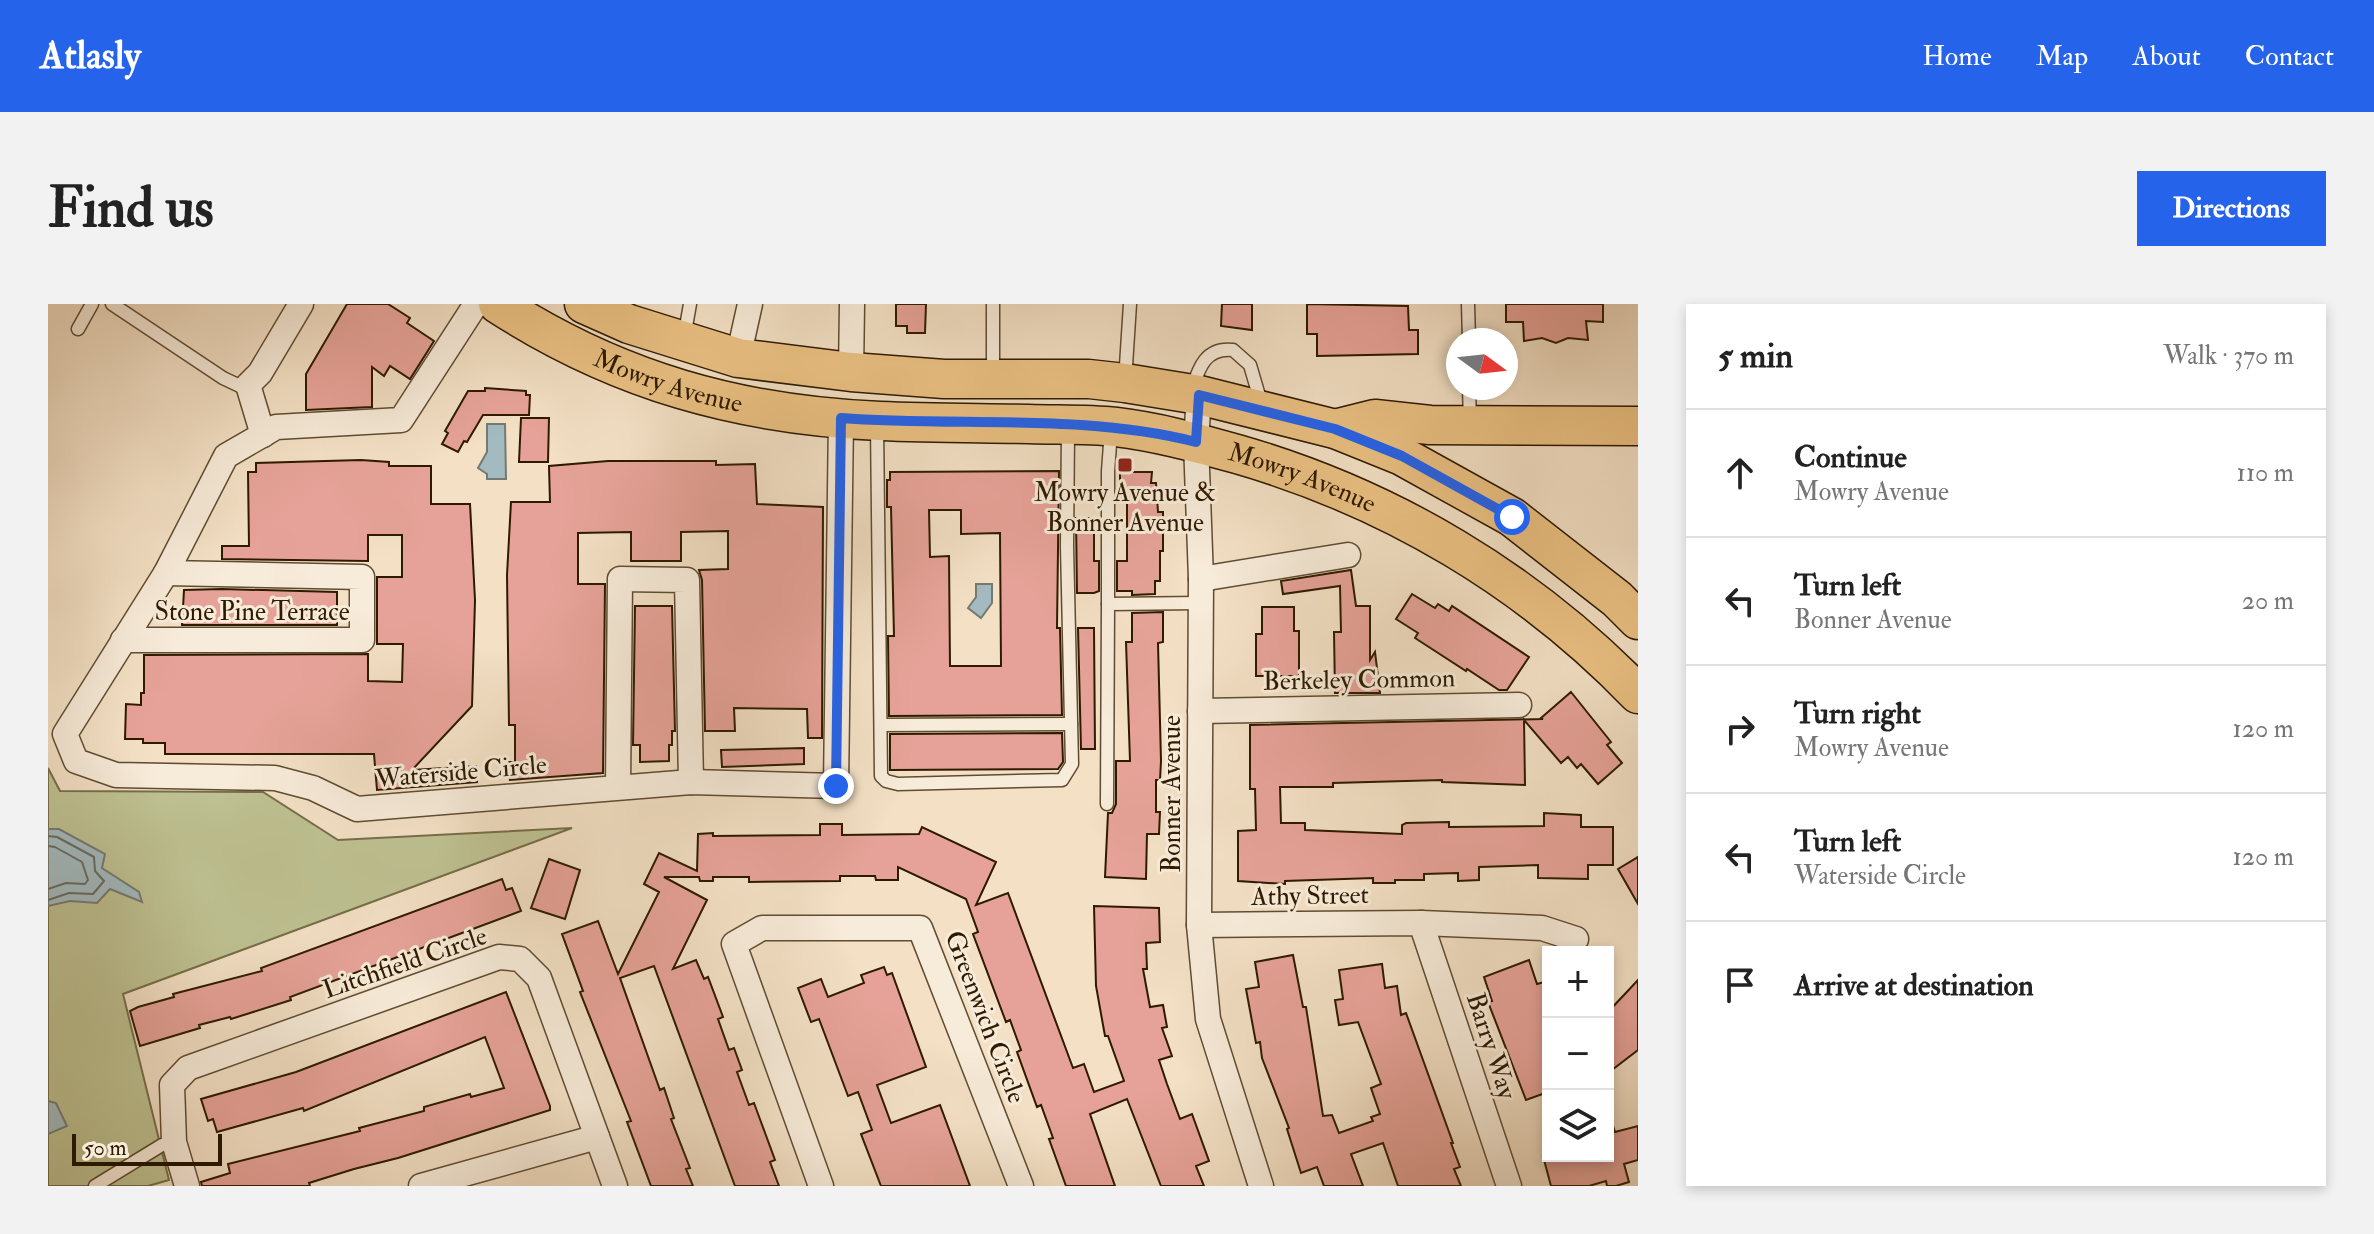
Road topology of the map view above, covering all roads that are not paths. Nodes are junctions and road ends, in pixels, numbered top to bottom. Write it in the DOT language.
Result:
graph roads {
  1 [pos="92,304"];
  2 [pos="112,304"];
  3 [pos="301,304"];
  4 [pos="476,304"];
  5 [pos="498,304"];
  6 [pos="584,304"];
  7 [pos="690,304"];
  8 [pos="750,304"];
  9 [pos="852,304"];
  10 [pos="993,304"];
  11 [pos="1008,304"];
  12 [pos="1130,304"];
  13 [pos="1468,304"];
  14 [pos="1469,328"];
  15 [pos="78,329"];
  16 [pos="683,341"];
  17 [pos="738,358"];
  18 [pos="851,372"];
  19 [pos="254,379"];
  20 [pos="993,379"];
  21 [pos="1125,383"];
  22 [pos="1195,394"];
  23 [pos="1469,406"];
  24 [pos="1263,409"];
  25 [pos="859,419"];
  26 [pos="1068,424"];
  27 [pos="1638,426"];
  28 [pos="1111,427"];
  29 [pos="1335,429"];
  30 [pos="270,431"];
  31 [pos="1196,442"];
  32 [pos="1348,555"];
  33 [pos="166,573"];
  34 [pos="1201,591"];
  35 [pos="1108,604"];
  36 [pos="1633,606"];
  37 [pos="123,640"];
  38 [pos="1594,651"];
  39 [pos="1638,694"];
  40 [pos="1519,705"];
  41 [pos="1200,711"];
  42 [pos="1071,724"];
  43 [pos="881,725"];
  44 [pos="691,782"];
  45 [pos="618,786"];
  46 [pos="1107,804"];
  47 [pos="1421,923"];
  48 [pos="1199,925"];
  49 [pos="1576,939"];
  50 [pos="597,1137"];
  51 [pos="174,1142"];
  52 [pos="95,1186"];
  53 [pos="187,1186"];
  54 [pos="421,1186"];
  55 [pos="615,1186"];
  56 [pos="821,1186"];
  57 [pos="1021,1186"];
  58 [pos="1261,1186"];
  59 [pos="1509,1186"];
  1 -- 15 [label="lane"];
  2 -- 19 [label="lane"];
  3 -- 19 [label="street"];
  4 -- 30 [label="street, Waterside Circle"];
  5 -- 25 [label="main road, Mowry Avenue"];
  6 -- 16 [label="main road, Mowry Avenue"];
  7 -- 16 [label="lane"];
  8 -- 17 [label="street"];
  9 -- 18 [label="street"];
  10 -- 11 [label="lane"];
  10 -- 20 [label="lane"];
  12 -- 21 [label="lane"];
  13 -- 14 [label="lane"];
  16 -- 17 [label="main road, Mowry Avenue"];
  17 -- 18 [label="main road, Mowry Avenue"];
  18 -- 20 [label="main road, Mowry Avenue"];
  19 -- 30 [label="street"];
  20 -- 21 [label="main road, Mowry Avenue"];
  21 -- 22 [label="main road, Mowry Avenue"];
  22 -- 24 [label="main road, Mowry Avenue"];
  22 -- 24 [label="lane"];
  22 -- 31 [label="street, Bonner Avenue"];
  23 -- 27 [label="main road, Mowry Avenue"];
  23 -- 29 [label="main road, Mowry Avenue"];
  24 -- 29 [label="main road, Mowry Avenue"];
  25 -- 26 [label="main road, Mowry Avenue"];
  25 -- 43 [label="lane"];
  25 -- 44 [label="street, Waterside Circle"];
  26 -- 28 [label="main road, Mowry Avenue"];
  26 -- 42 [label="lane"];
  28 -- 31 [label="main road, Mowry Avenue"];
  28 -- 35 [label="lane"];
  29 -- 36 [label="main road, Mowry Avenue"];
  30 -- 33 [label="street, Waterside Circle"];
  31 -- 34 [label="street, Bonner Avenue"];
  31 -- 38 [label="main road, Mowry Avenue"];
  32 -- 34 [label="street"];
  33 -- 37 [label="street, Waterside Circle"];
  33 -- 37 [label="street, Stone Pine Terrace"];
  34 -- 35 [label="lane"];
  34 -- 41 [label="street, Bonner Avenue"];
  35 -- 46 [label="lane"];
  36 -- 38 [label="main road"];
  37 -- 45 [label="street, Waterside Circle"];
  38 -- 39 [label="main road, Mowry Avenue"];
  40 -- 41 [label="street, Berkeley Common"];
  41 -- 48 [label="street, Bonner Avenue"];
  42 -- 43 [label="lane"];
  42 -- 43 [label="lane"];
  44 -- 45 [label="street, Waterside Circle"];
  44 -- 45 [label="street"];
  47 -- 48 [label="street, Athy Street"];
  47 -- 49 [label="street, Athy Street"];
  47 -- 59 [label="street, Barry Way"];
  48 -- 58 [label="street, Bonner Avenue"];
  50 -- 51 [label="street, Litchfield Circle"];
  50 -- 54 [label="street"];
  50 -- 55 [label="street, Litchfield Circle"];
  51 -- 52 [label="lane"];
  51 -- 53 [label="street"];
  56 -- 57 [label="street, Greenwich Circle"];
}
